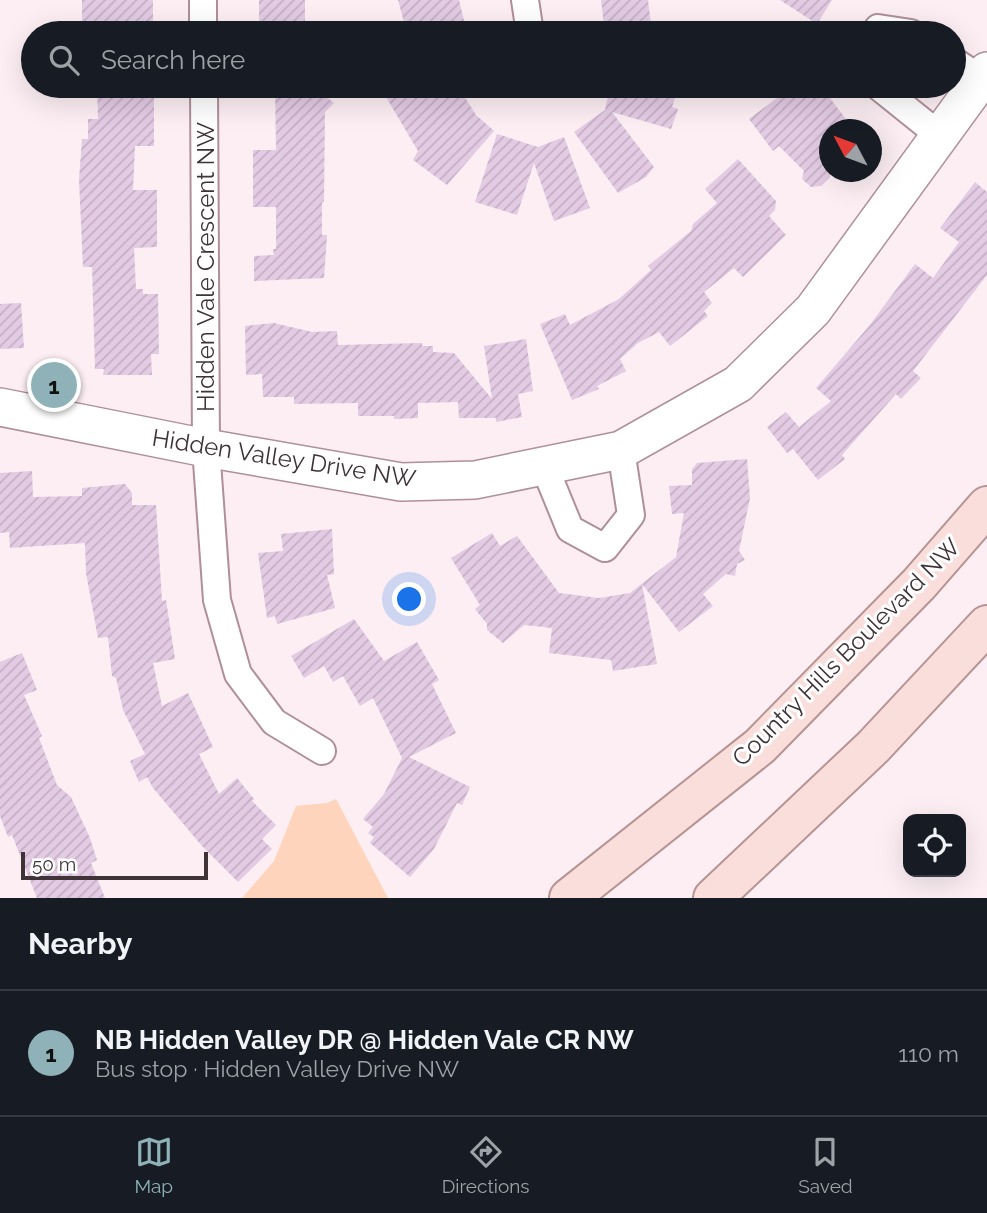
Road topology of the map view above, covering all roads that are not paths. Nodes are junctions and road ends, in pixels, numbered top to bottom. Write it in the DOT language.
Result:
graph roads {
  1 [pos="203,0"];
  2 [pos="525,0"];
  3 [pos="203,21"];
  4 [pos="528,21"];
  5 [pos="204,98"];
  6 [pos="893,98"];
  7 [pos="959,98"];
  8 [pos="939,135"];
  9 [pos="0,407"];
  10 [pos="206,448"];
  11 [pos="621,450"];
  12 [pos="545,468"];
  13 [pos="987,506"];
  14 [pos="987,625"];
  15 [pos="322,751"];
  16 [pos="569,898"];
  17 [pos="713,898"];
  1 -- 3 [label="street"];
  2 -- 4 [label="street"];
  5 -- 10 [label="street, Hidden Vale Crescent NW"];
  6 -- 8 [label="street"];
  7 -- 8 [label="street, Hidden Valley Drive NW"];
  8 -- 11 [label="street, Hidden Valley Drive NW"];
  9 -- 10 [label="street, Hidden Valley Drive NW"];
  10 -- 12 [label="street, Hidden Valley Drive NW"];
  10 -- 15 [label="street, Hidden Vale Crescent NW"];
  11 -- 12 [label="street, Hidden Valley Drive NW"];
  11 -- 12 [label="street"];
  13 -- 16 [label="main road, Country Hills Boulevard NW"];
  14 -- 17 [label="main road"];
}
